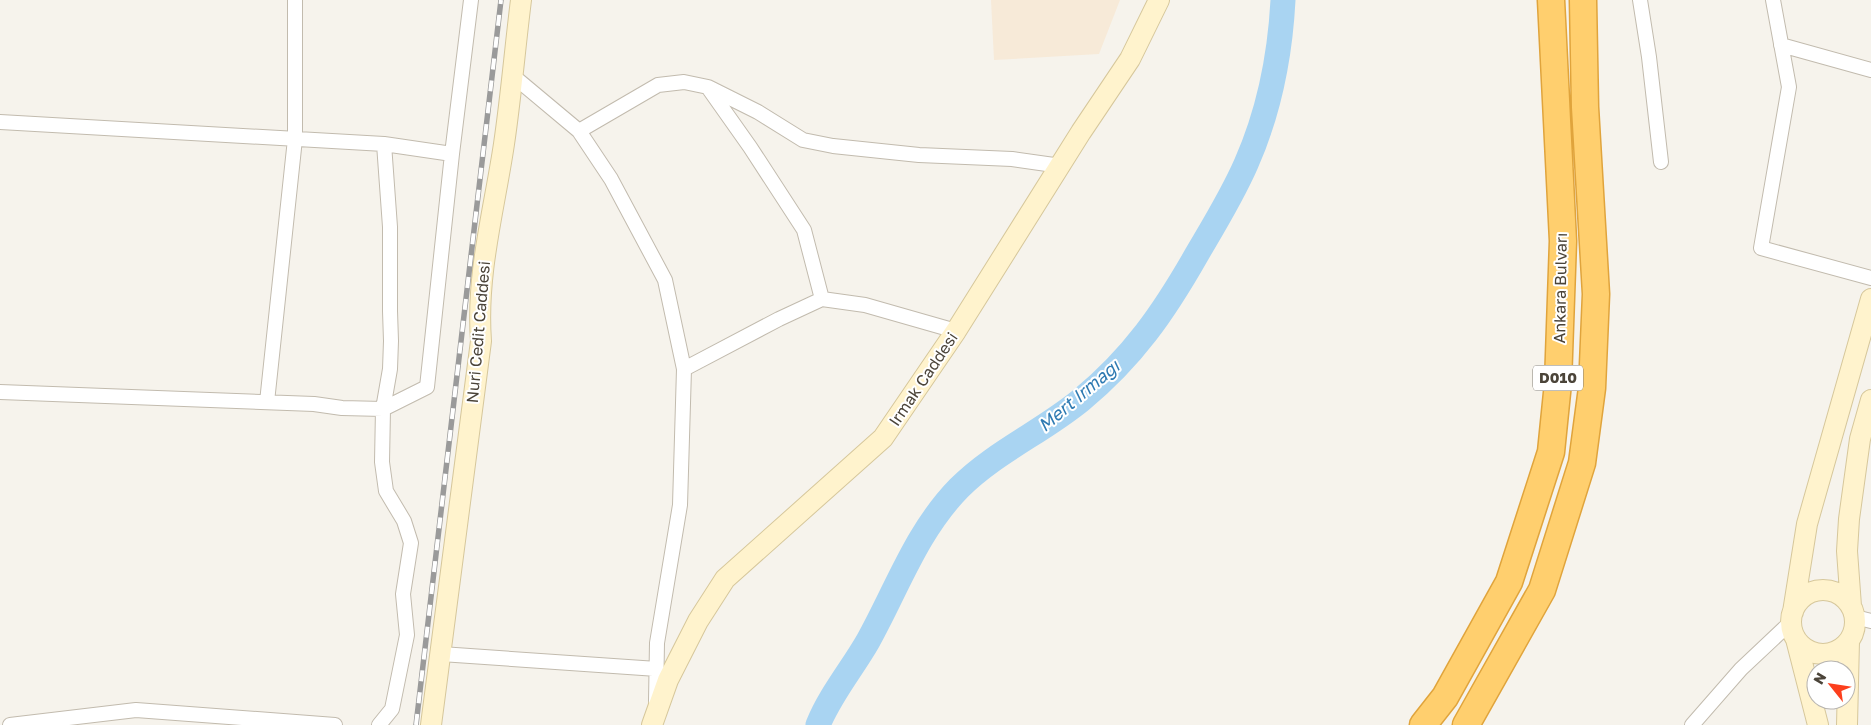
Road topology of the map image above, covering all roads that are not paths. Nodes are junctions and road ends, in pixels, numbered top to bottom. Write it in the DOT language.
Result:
graph roads {
  1 [pos="296,0"];
  2 [pos="471,0"];
  3 [pos="521,0"];
  4 [pos="1159,0"];
  5 [pos="1551,0"];
  6 [pos="1583,0"];
  7 [pos="1640,0"];
  8 [pos="1773,0"];
  9 [pos="1781,45"];
  10 [pos="1871,70"];
  11 [pos="512,75"];
  12 [pos="708,87"];
  13 [pos="0,122"];
  14 [pos="579,131"];
  15 [pos="295,139"];
  16 [pos="384,144"];
  17 [pos="452,154"];
  18 [pos="1661,162"];
  19 [pos="1061,166"];
  20 [pos="1871,278"];
  21 [pos="822,299"];
  22 [pos="1871,299"];
  23 [pos="956,331"];
  24 [pos="684,369"];
  25 [pos="0,392"];
  26 [pos="1871,400"];
  27 [pos="267,402"];
  28 [pos="383,409"];
  29 [pos="1859,615"];
  30 [pos="1793,624"];
  31 [pos="1849,641"];
  32 [pos="441,654"];
  33 [pos="657,669"];
  34 [pos="653,720"];
  35 [pos="10,725"];
  36 [pos="335,725"];
  37 [pos="379,725"];
  38 [pos="432,725"];
  39 [pos="1423,725"];
  40 [pos="1466,725"];
  41 [pos="1692,725"];
  42 [pos="1818,725"];
  43 [pos="1847,725"];
  1 -- 15 [label="street"];
  2 -- 17 [label="street"];
  3 -- 11 [label="street, Nuri Cedit Caddesi"];
  4 -- 19 [label="street, Irmak Caddesi"];
  5 -- 39 [label="highway, Ankara Bulvarı / D010"];
  6 -- 40 [label="highway, Ankara Bulvarı / D010"];
  7 -- 18 [label="street"];
  8 -- 9 [label="street"];
  9 -- 10 [label="street"];
  9 -- 20 [label="street"];
  11 -- 14 [label="street"];
  11 -- 32 [label="street, Nuri Cedit Caddesi"];
  12 -- 14 [label="street"];
  12 -- 19 [label="street"];
  12 -- 21 [label="street"];
  13 -- 15 [label="street"];
  14 -- 24 [label="street"];
  15 -- 16 [label="street"];
  15 -- 27 [label="street"];
  16 -- 17 [label="street"];
  16 -- 28 [label="street"];
  17 -- 28 [label="street"];
  19 -- 23 [label="street, Irmak Caddesi"];
  21 -- 23 [label="street"];
  21 -- 24 [label="street"];
  22 -- 30 [label="street"];
  23 -- 34 [label="street, Irmak Caddesi"];
  24 -- 33 [label="street"];
  25 -- 27 [label="street"];
  26 -- 29 [label="street"];
  27 -- 28 [label="street"];
  28 -- 37 [label="street"];
  29 -- 30 [label="street"];
  29 -- 31 [label="street"];
  30 -- 31 [label="street"];
  30 -- 41 [label="street"];
  30 -- 42 [label="street"];
  31 -- 43 [label="street"];
  32 -- 33 [label="street"];
  32 -- 38 [label="street, Nuri Cedit Caddesi"];
  33 -- 34 [label="street"];
  35 -- 36 [label="street"];
}
